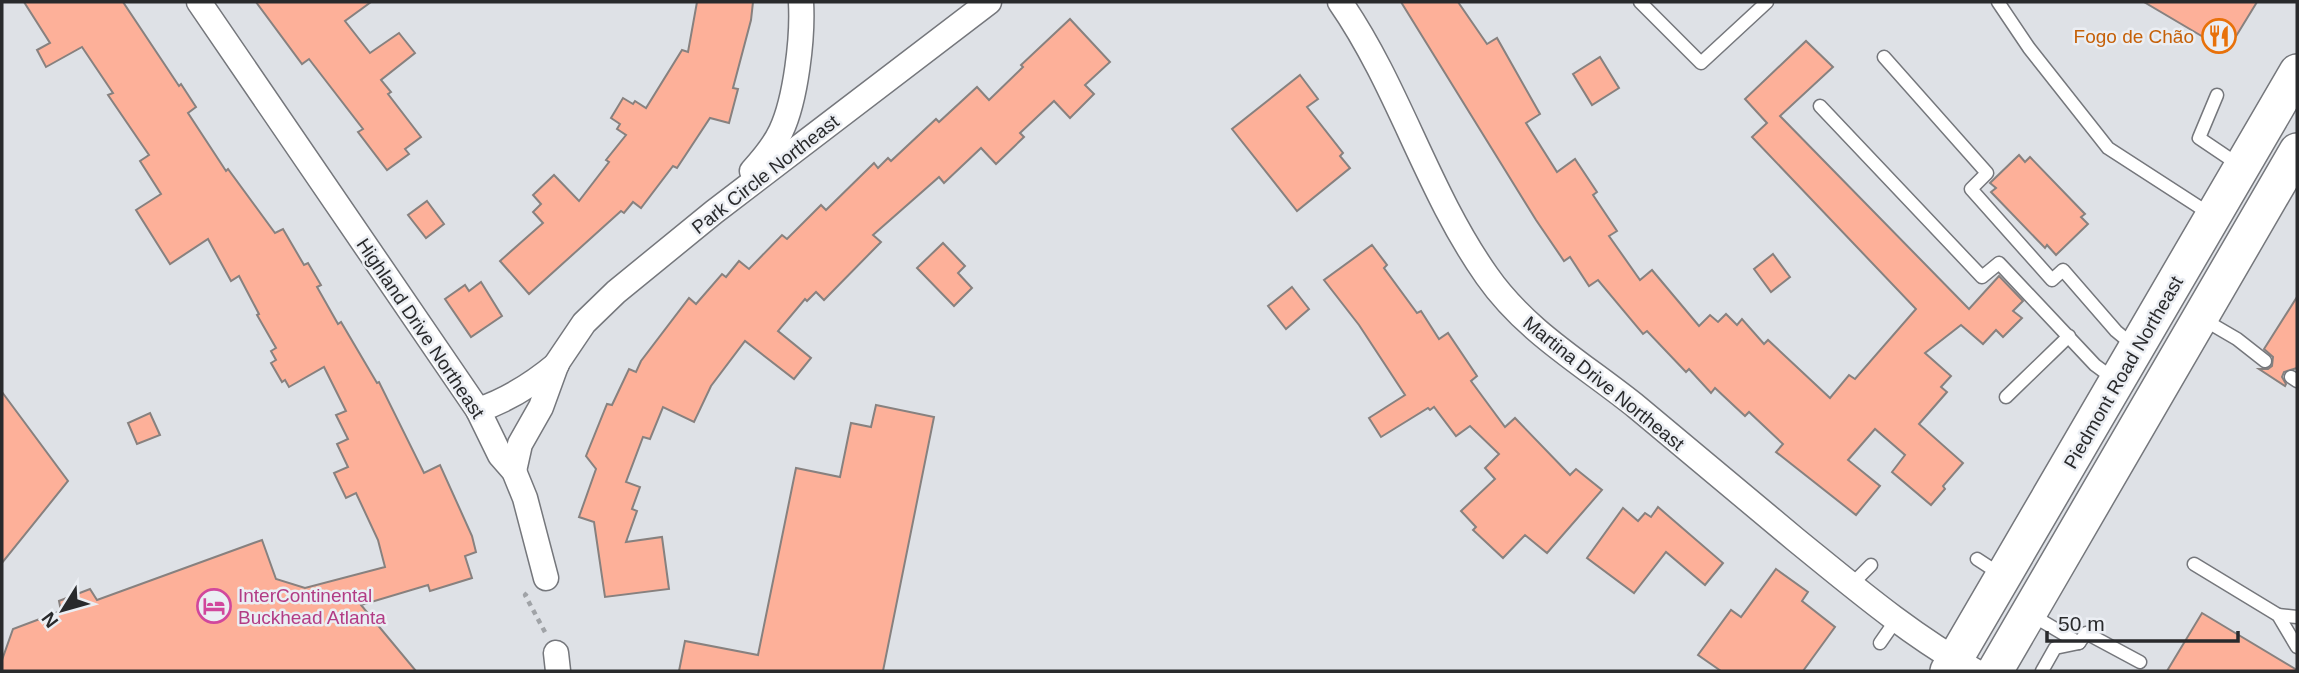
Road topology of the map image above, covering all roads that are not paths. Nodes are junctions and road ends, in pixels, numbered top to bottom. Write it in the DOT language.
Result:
graph roads {
  1 [pos="199,2"];
  2 [pos="801,2"];
  3 [pos="989,2"];
  4 [pos="1340,2"];
  5 [pos="1640,2"];
  6 [pos="1768,2"];
  7 [pos="1998,2"];
  8 [pos="1884,57"];
  9 [pos="2297,72"];
  10 [pos="2217,95"];
  11 [pos="1820,106"];
  12 [pos="2297,151"];
  13 [pos="2242,167"];
  14 [pos="713,212"];
  15 [pos="2213,216"];
  16 [pos="2200,318"];
  17 [pos="2068,336"];
  18 [pos="2137,348"];
  19 [pos="2265,361"];
  20 [pos="557,363"];
  21 [pos="2117,381"];
  22 [pos="2006,397"];
  23 [pos="478,410"];
  24 [pos="514,471"];
  25 [pos="2194,564"];
  26 [pos="1871,565"];
  27 [pos="545,578"];
  28 [pos="1851,585"];
  29 [pos="2029,613"];
  30 [pos="2278,615"];
  31 [pos="2297,617"];
  32 [pos="1896,620"];
  33 [pos="2079,642"];
  34 [pos="1880,643"];
  35 [pos="2297,647"];
  36 [pos="2140,662"];
  37 [pos="1960,667"];
  38 [pos="1995,671"];
  39 [pos="2042,671"];
  1 -- 23 [label="street, Highland Drive Northeast"];
  2 -- 14 [label="street"];
  3 -- 14 [label="street, Park Circle Northeast"];
  4 -- 28 [label="street, Martina Drive Northeast"];
  5 -- 6 [label="lane"];
  7 -- 15 [label="lane"];
  8 -- 18 [label="lane"];
  9 -- 13 [label="main road, Piedmont Road Northeast"];
  10 -- 13 [label="lane"];
  11 -- 17 [label="lane"];
  12 -- 16 [label="main road, Piedmont Road Northeast"];
  13 -- 15 [label="main road, Piedmont Road Northeast"];
  14 -- 20 [label="street, Park Circle Northeast"];
  15 -- 18 [label="main road, Piedmont Road Northeast"];
  16 -- 19 [label="lane"];
  16 -- 29 [label="main road, Piedmont Road Northeast"];
  17 -- 21 [label="lane"];
  17 -- 22 [label="lane"];
  18 -- 21 [label="main road, Piedmont Road Northeast"];
  20 -- 23 [label="street, Park Circle Northeast"];
  20 -- 24 [label="street, Park Circle Northeast"];
  21 -- 37 [label="main road, Piedmont Road Northeast"];
  23 -- 24 [label="street, Highland Drive Northeast"];
  24 -- 27 [label="street, Highland Drive Northeast"];
  25 -- 30 [label="lane"];
  26 -- 28 [label="lane"];
  28 -- 32 [label="street, Martina Drive Northeast"];
  29 -- 33 [label="lane"];
  29 -- 38 [label="main road, Piedmont Road Northeast"];
  30 -- 31 [label="lane"];
  30 -- 35 [label="lane"];
  32 -- 34 [label="lane"];
  32 -- 37 [label="street, Martina Drive Northeast"];
  33 -- 36 [label="lane"];
  33 -- 39 [label="lane"];
}
